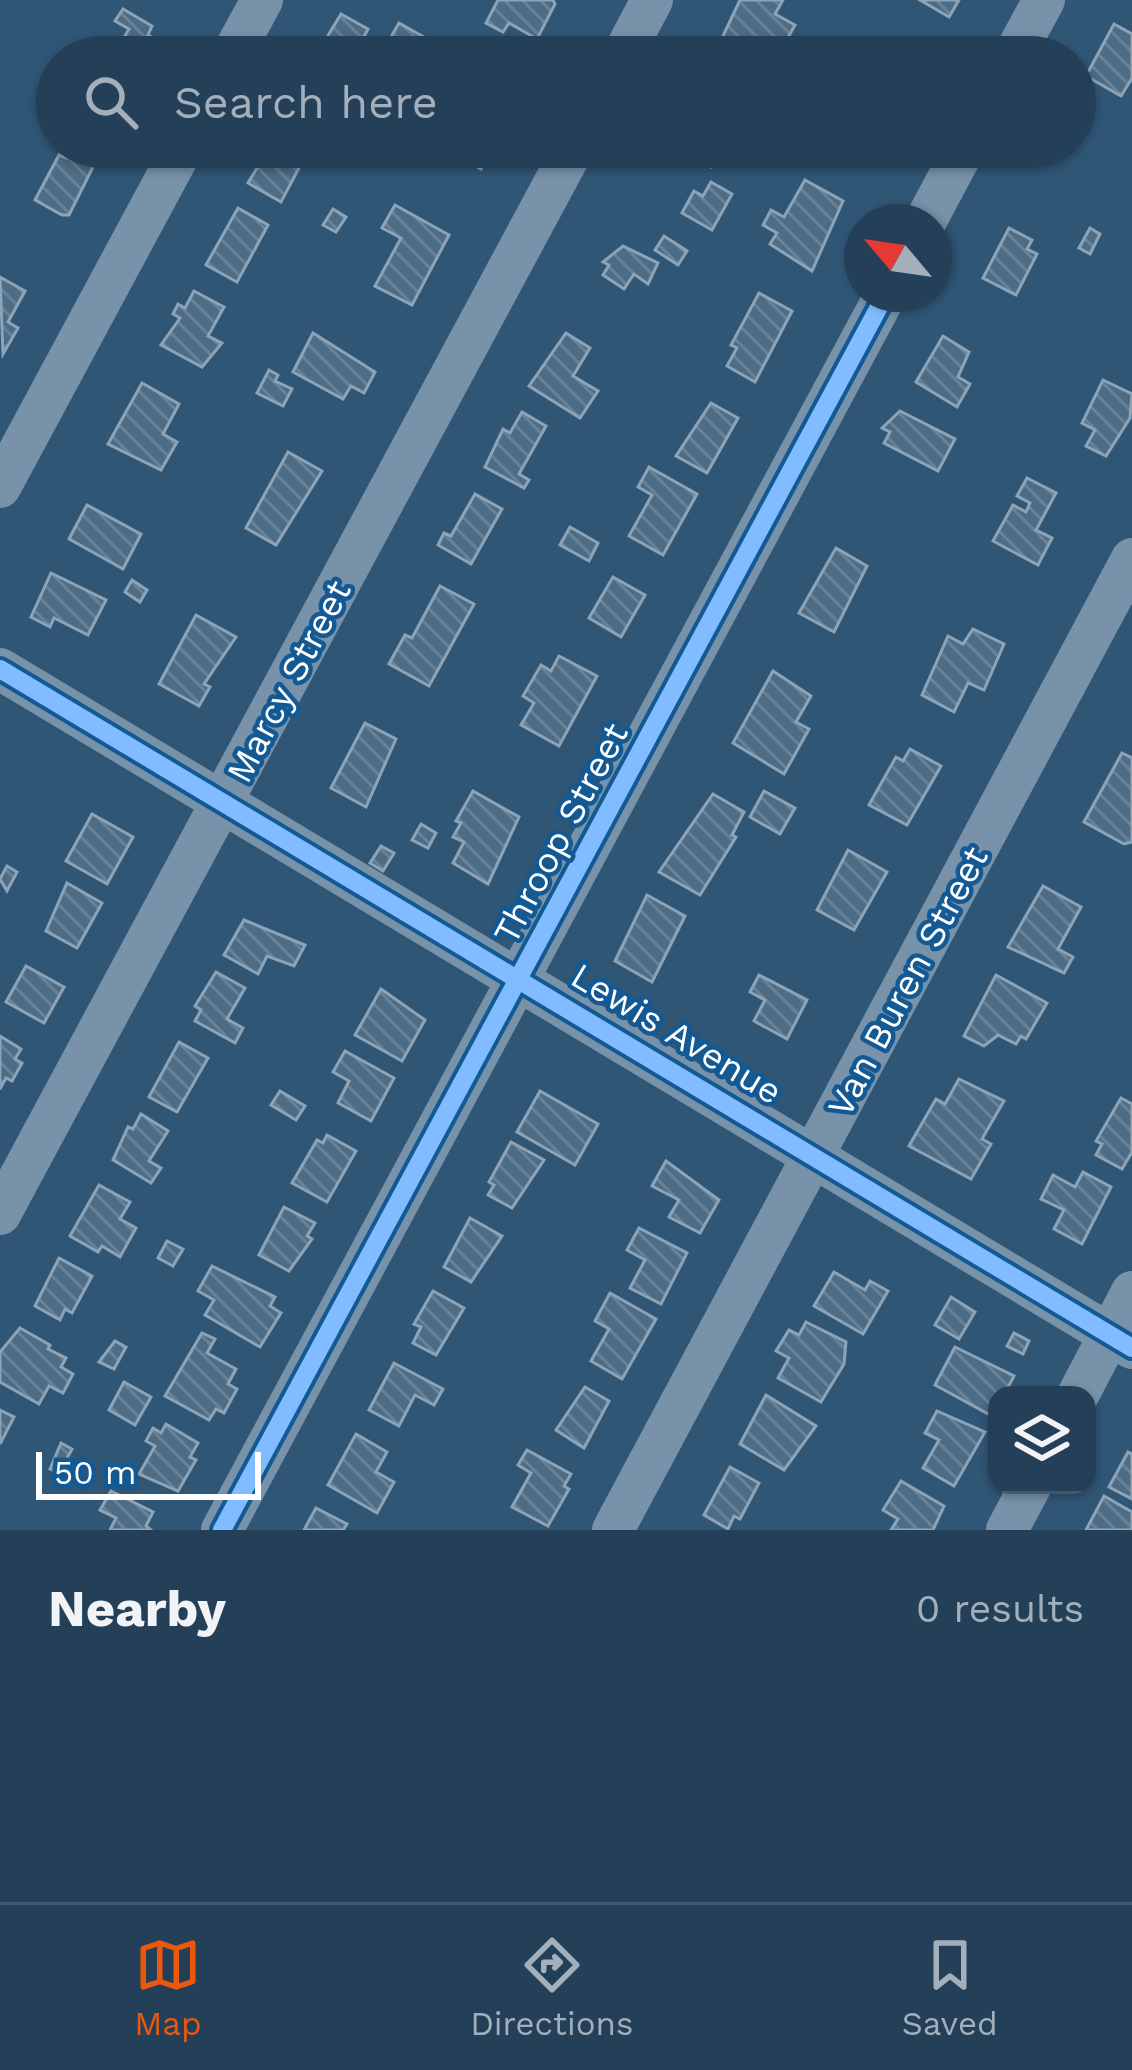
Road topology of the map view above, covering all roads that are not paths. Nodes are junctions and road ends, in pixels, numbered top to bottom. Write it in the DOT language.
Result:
graph roads {
  1 [pos="262,0"];
  2 [pos="652,0"];
  3 [pos="1044,0"];
  4 [pos="242,36"];
  5 [pos="633,36"];
  6 [pos="1024,36"];
  7 [pos="172,168"];
  8 [pos="563,168"];
  9 [pos="954,168"];
  10 [pos="935,204"];
  11 [pos="876,312"];
  12 [pos="0,487"];
  13 [pos="1132,559"];
  14 [pos="0,669"];
  15 [pos="222,803"];
  16 [pos="521,977"];
  17 [pos="815,1154"];
  18 [pos="0,1214"];
  19 [pos="1132,1292"];
  20 [pos="1121,1341"];
  21 [pos="1085,1386"];
  22 [pos="1025,1494"];
  23 [pos="222,1530"];
  24 [pos="614,1530"];
  25 [pos="1007,1530"];
  1 -- 4 [label="street"];
  2 -- 5 [label="street"];
  3 -- 6 [label="street"];
  7 -- 12 [label="street"];
  8 -- 15 [label="street, Marcy Street"];
  9 -- 10 [label="street"];
  11 -- 16 [label="street, Throop Street"];
  13 -- 17 [label="street, Van Buren Street"];
  14 -- 15 [label="street, Lewis Avenue"];
  15 -- 16 [label="street, Lewis Avenue"];
  15 -- 18 [label="street, Marcy Street"];
  16 -- 17 [label="street, Lewis Avenue"];
  16 -- 23 [label="street, Throop Street"];
  17 -- 20 [label="street, Lewis Avenue"];
  17 -- 24 [label="street, Van Buren Street"];
  19 -- 20 [label="street"];
  20 -- 21 [label="street"];
  22 -- 25 [label="street"];
}
